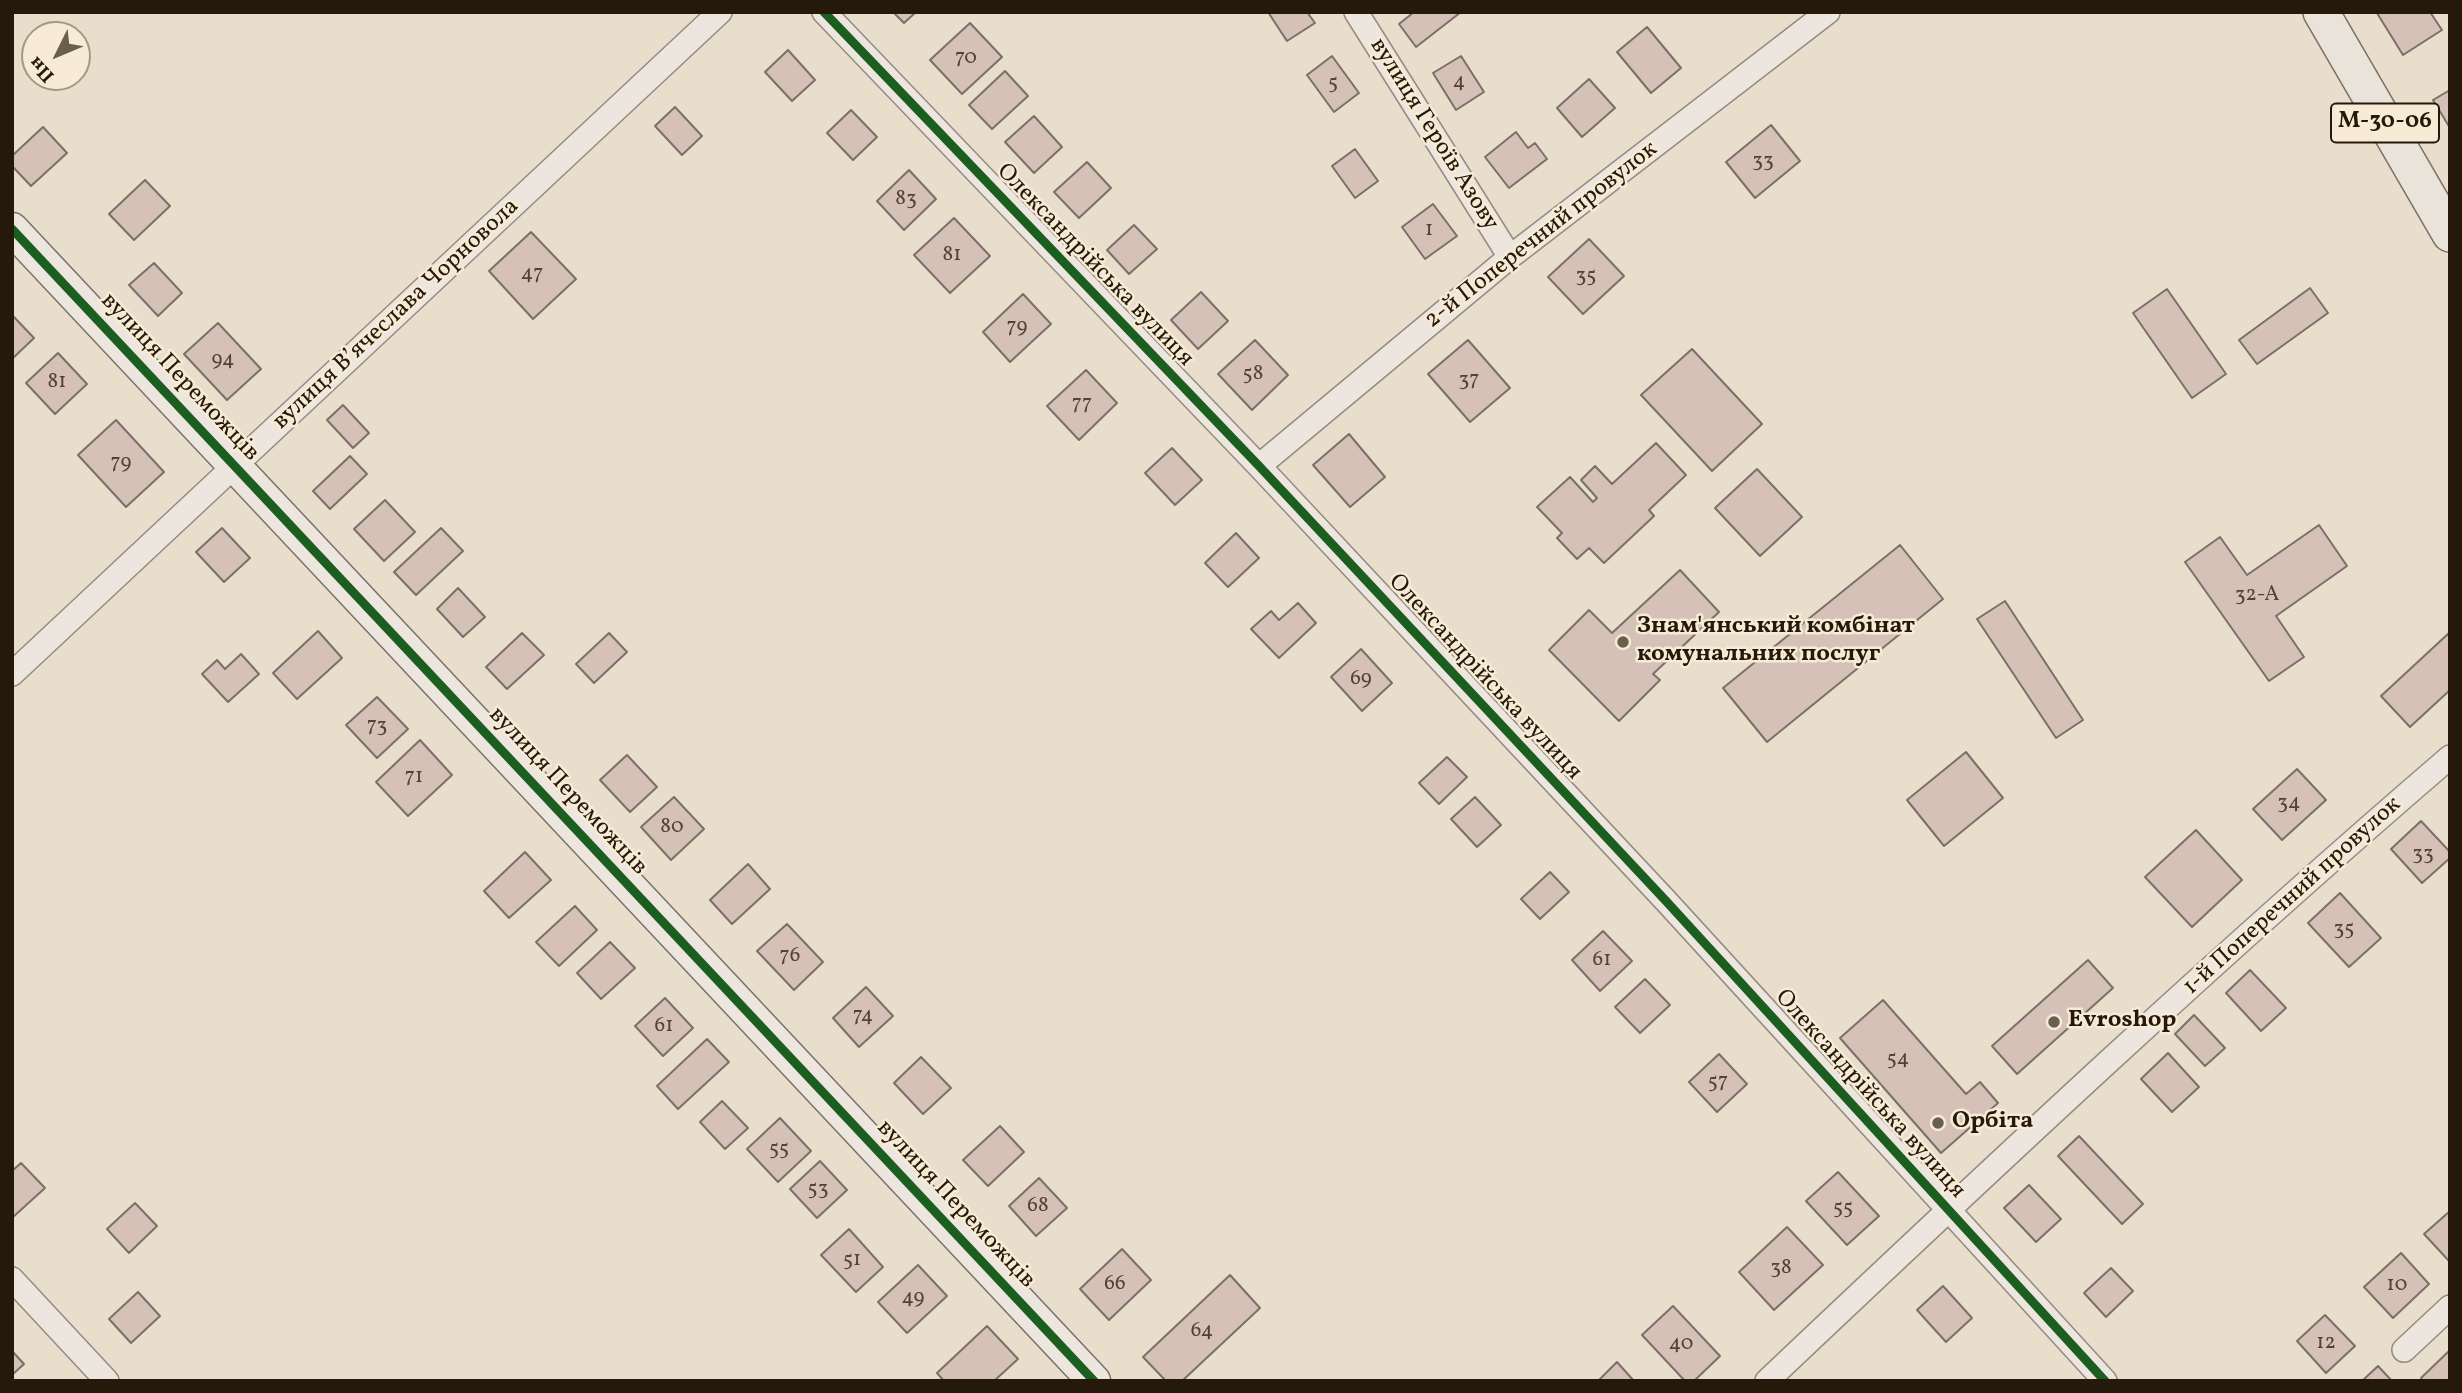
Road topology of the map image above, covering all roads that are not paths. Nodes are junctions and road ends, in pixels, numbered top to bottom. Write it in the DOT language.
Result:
graph roads {
  1 [pos="720,12"];
  2 [pos="824,12"];
  3 [pos="1356,12"];
  4 [pos="2320,12"];
  5 [pos="1824,14"];
  6 [pos="12,229"];
  7 [pos="2450,234"];
  8 [pos="1510,257"];
  9 [pos="236,466"];
  10 [pos="1259,466"];
  11 [pos="12,674"];
  12 [pos="2450,757"];
  13 [pos="1948,1210"];
  14 [pos="12,1279"];
  15 [pos="2450,1307"];
  16 [pos="2404,1350"];
  17 [pos="107,1381"];
  18 [pos="1094,1381"];
  19 [pos="1767,1381"];
  20 [pos="2105,1381"];
  1 -- 9 [label="street, вулиця Вʼячеслава Чорновола"];
  2 -- 10 [label="street, Олександрійська вулиця"];
  3 -- 8 [label="street, вулиця Героїв Азову"];
  4 -- 7 [label="main road, М-30-06"];
  5 -- 8 [label="street, 2-й Поперечний провулок"];
  6 -- 9 [label="street, вулиця Переможців"];
  8 -- 10 [label="street, 2-й Поперечний провулок"];
  9 -- 11 [label="street, вулиця Вʼячеслава Чорновола"];
  9 -- 18 [label="street, вулиця Переможців"];
  10 -- 13 [label="street, Олександрійська вулиця"];
  12 -- 13 [label="street, 1-й Поперечний провулок"];
  13 -- 19 [label="street, 1-й Поперечний провулок"];
  13 -- 20 [label="street, Олександрійська вулиця"];
  14 -- 17 [label="street"];
  15 -- 16 [label="street"];
}
